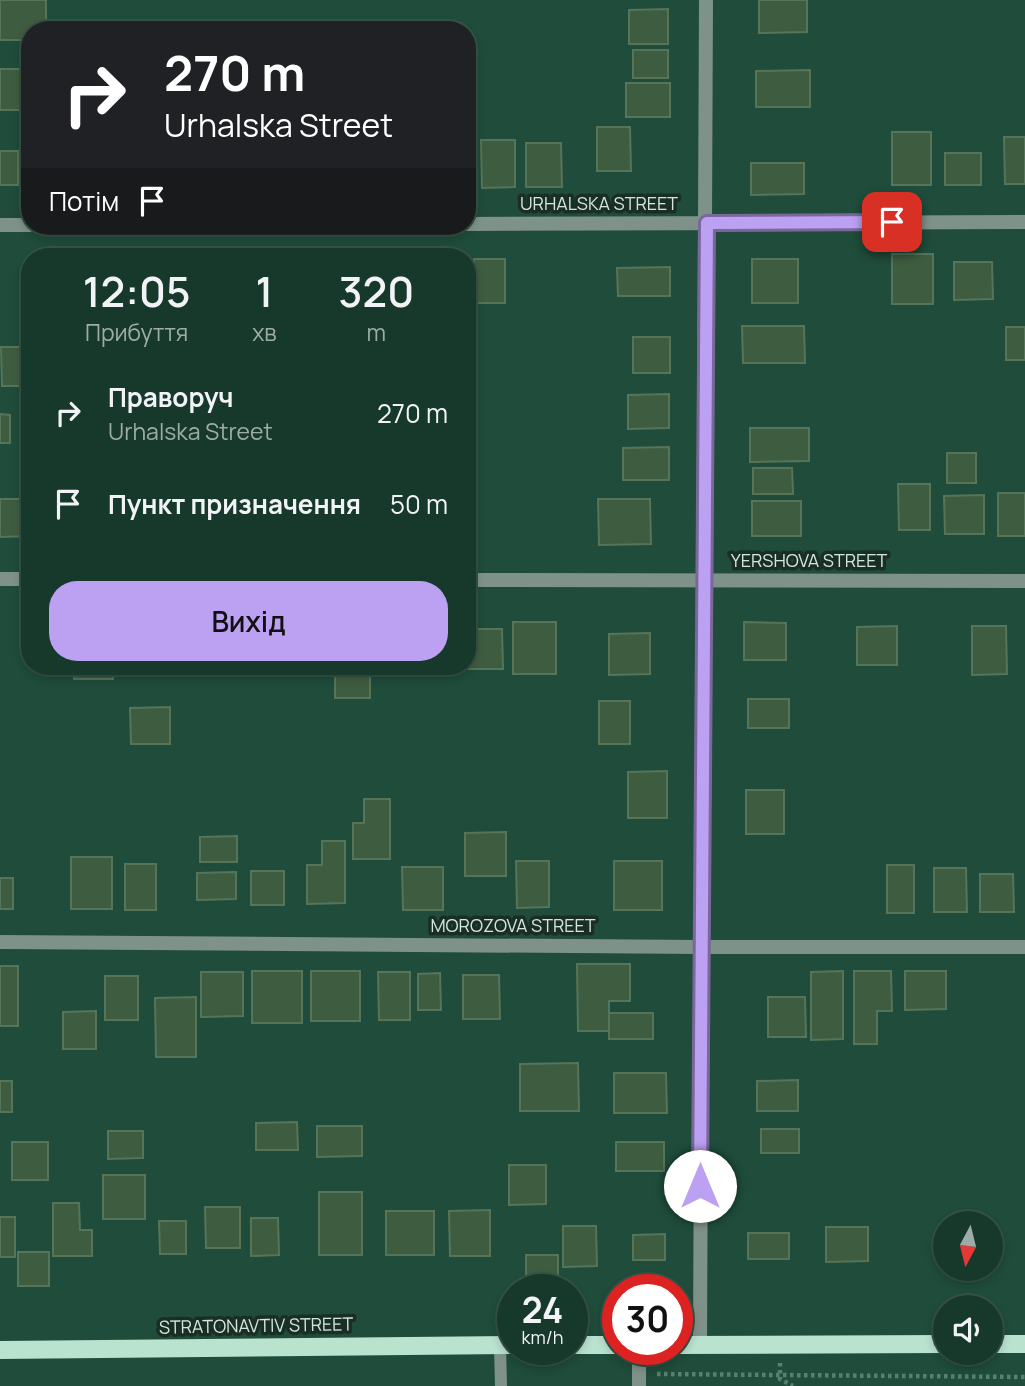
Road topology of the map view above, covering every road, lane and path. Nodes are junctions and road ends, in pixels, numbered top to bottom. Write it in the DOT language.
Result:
graph roads {
  1 [pos="706,0"];
  2 [pos="1025,222"];
  3 [pos="707,223"];
  4 [pos="476,224"];
  5 [pos="0,225"];
  6 [pos="21,225"];
  7 [pos="0,579"];
  8 [pos="21,579"];
  9 [pos="476,580"];
  10 [pos="704,580"];
  11 [pos="1025,582"];
  12 [pos="0,942"];
  13 [pos="701,947"];
  14 [pos="1025,947"];
  15 [pos="781,1344"];
  16 [pos="933,1344"];
  17 [pos="1003,1344"];
  18 [pos="1025,1344"];
  19 [pos="497,1345"];
  20 [pos="693,1345"];
  21 [pos="700,1345"];
  22 [pos="0,1350"];
  23 [pos="504,1365"];
  24 [pos="780,1374"];
  25 [pos="1025,1377"];
  26 [pos="639,1380"];
  27 [pos="501,1386"];
  28 [pos="793,1386"];
  1 -- 3 [label="street"];
  2 -- 3 [label="street, URHALSKA STREET"];
  3 -- 4 [label="street, URHALSKA STREET"];
  3 -- 10 [label="street"];
  5 -- 6 [label="street"];
  7 -- 8 [label="street"];
  9 -- 10 [label="street, YERSHOVA STREET"];
  10 -- 11 [label="street, YERSHOVA STREET"];
  10 -- 13 [label="street"];
  12 -- 13 [label="street, MOROZOVA STREET"];
  13 -- 14 [label="street, MOROZOVA STREET"];
  13 -- 21 [label="street"];
  15 -- 16 [label="main road"];
  15 -- 21 [label="main road"];
  15 -- 24 [label="path"];
  17 -- 18 [label="main road"];
  19 -- 22 [label="main road, STRATONAVTIV STREET"];
  20 -- 21 [label="main road"];
  23 -- 27 [label="lane"];
  24 -- 25 [label="path"];
  24 -- 26 [label="path"];
  24 -- 28 [label="path"];
}
